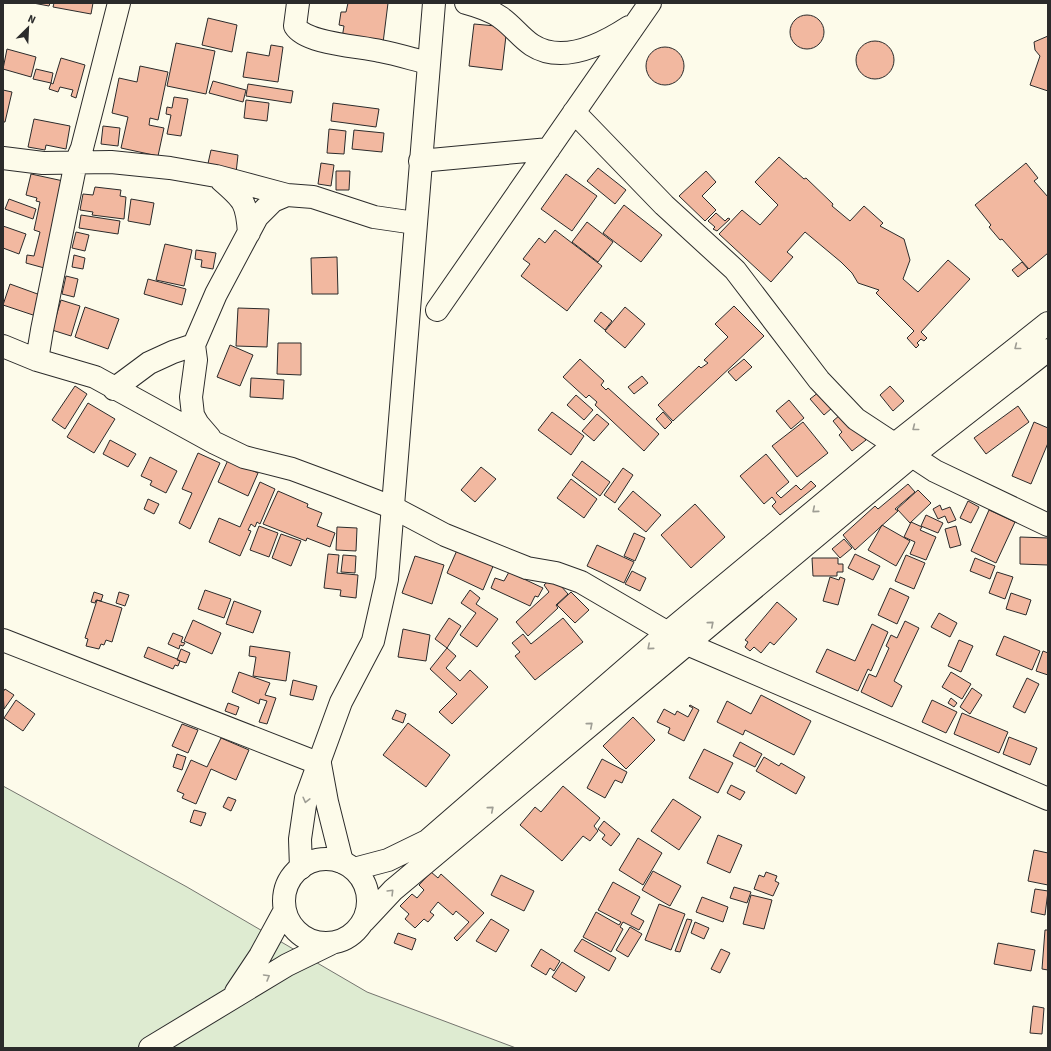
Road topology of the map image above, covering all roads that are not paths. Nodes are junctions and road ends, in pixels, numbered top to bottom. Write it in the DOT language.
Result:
graph roads {
  1 [pos="119,3"];
  2 [pos="298,3"];
  3 [pos="434,3"];
  4 [pos="466,3"];
  5 [pos="650,3"];
  6 [pos="636,22"];
  7 [pos="428,63"];
  8 [pos="574,112"];
  9 [pos="548,149"];
  10 [pos="3,158"];
  11 [pos="420,161"];
  12 [pos="76,162"];
  13 [pos="216,176"];
  14 [pos="287,195"];
  15 [pos="415,223"];
  16 [pos="249,233"];
  17 [pos="436,310"];
  18 [pos="1048,323"];
  19 [pos="194,345"];
  20 [pos="3,346"];
  21 [pos="1048,350"];
  22 [pos="37,360"];
  23 [pos="114,389"];
  24 [pos="214,443"];
  25 [pos="903,450"];
  26 [pos="394,508"];
  27 [pos="1048,525"];
  28 [pos="667,633"];
  29 [pos="3,640"];
  30 [pos="687,644"];
  31 [pos="320,764"];
  32 [pos="1048,799"];
  33 [pos="348,866"];
  34 [pos="301,868"];
  35 [pos="285,910"];
  36 [pos="364,921"];
  37 [pos="332,943"];
  38 [pos="233,996"];
  39 [pos="152,1046"];
  1 -- 12 [label="main road"];
  2 -- 7 [label="main road"];
  3 -- 7 [label="main road"];
  4 -- 6 [label="main road"];
  5 -- 6 [label="main road"];
  6 -- 8 [label="main road"];
  7 -- 11 [label="main road"];
  8 -- 9 [label="main road"];
  8 -- 25 [label="main road"];
  9 -- 11 [label="main road"];
  9 -- 17 [label="main road"];
  10 -- 12 [label="main road"];
  11 -- 15 [label="main road"];
  12 -- 13 [label="main road"];
  12 -- 22 [label="main road"];
  13 -- 14 [label="main road"];
  13 -- 16 [label="main road"];
  14 -- 15 [label="main road"];
  14 -- 16 [label="main road"];
  15 -- 26 [label="main road"];
  16 -- 19 [label="main road"];
  18 -- 25 [label="main road, one-way"];
  19 -- 23 [label="main road"];
  19 -- 24 [label="main road"];
  20 -- 22 [label="main road"];
  21 -- 25 [label="main road"];
  22 -- 23 [label="main road"];
  23 -- 24 [label="main road"];
  24 -- 26 [label="main road"];
  25 -- 27 [label="main road"];
  25 -- 28 [label="main road, one-way"];
  30 -- 25 [label="main road, one-way"];
  26 -- 28 [label="main road"];
  26 -- 31 [label="main road"];
  28 -- 30 [label="main road"];
  28 -- 33 [label="main road, one-way"];
  29 -- 31 [label="main road"];
  30 -- 32 [label="main road"];
  36 -- 30 [label="main road, one-way"];
  31 -- 33 [label="main road"];
  31 -- 34 [label="main road, one-way"];
  33 -- 34 [label="main road"];
  33 -- 36 [label="main road"];
  34 -- 35 [label="main road"];
  35 -- 37 [label="main road"];
  35 -- 38 [label="main road"];
  36 -- 37 [label="main road"];
  38 -- 37 [label="main road, one-way"];
  38 -- 39 [label="main road"];
}
